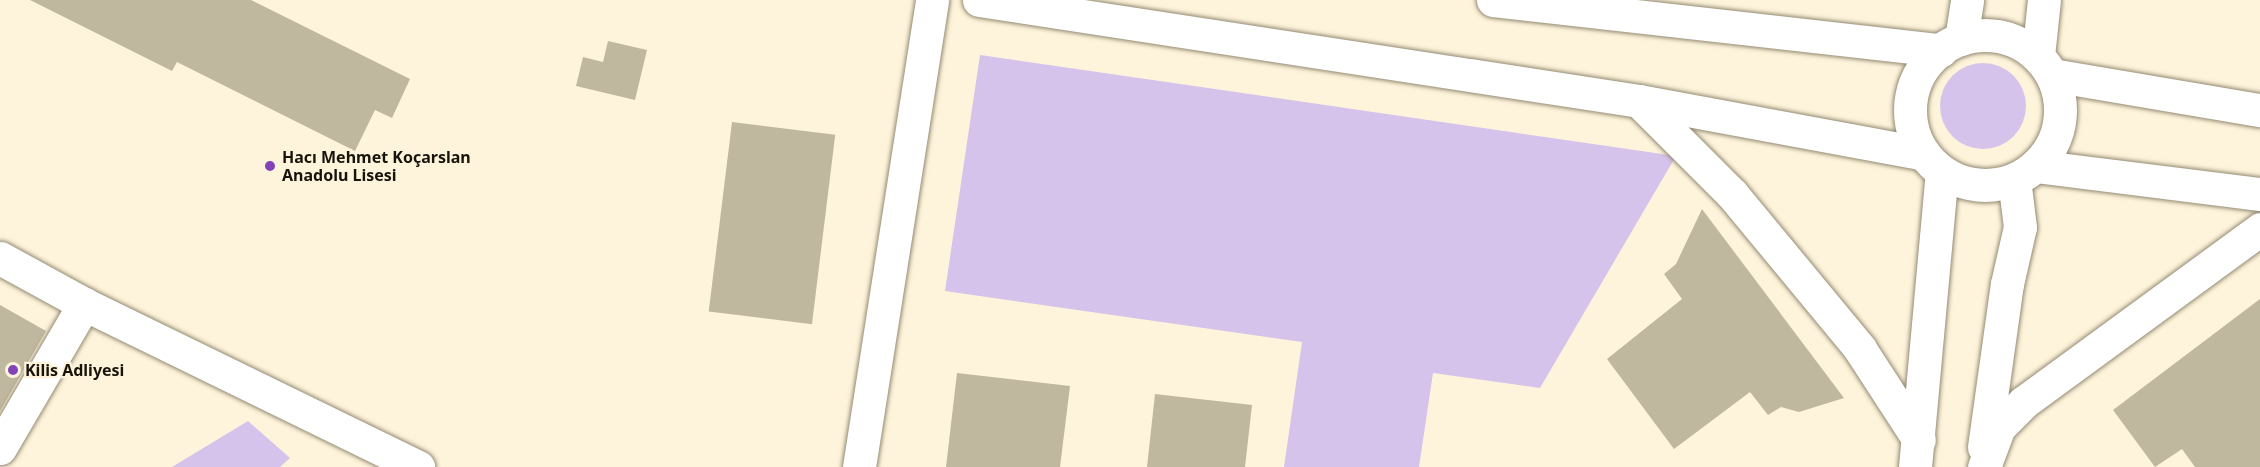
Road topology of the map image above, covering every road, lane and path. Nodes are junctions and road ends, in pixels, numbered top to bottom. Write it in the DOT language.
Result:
graph roads {
  1 [pos="932,0"];
  2 [pos="979,0"];
  3 [pos="1493,0"];
  4 [pos="1725,0"];
  5 [pos="1967,0"];
  6 [pos="2044,0"];
  7 [pos="1692,23"];
  8 [pos="1951,45"];
  9 [pos="2045,66"];
  10 [pos="1639,101"];
  11 [pos="2260,110"];
  12 [pos="1933,163"];
  13 [pos="2024,173"];
  14 [pos="2260,194"];
  15 [pos="2260,230"];
  16 [pos="0,258"];
  17 [pos="84,304"];
  18 [pos="0,448"];
  19 [pos="1917,453"];
  20 [pos="418,467"];
  21 [pos="859,467"];
  22 [pos="1983,467"];
  1 -- 21 [label="street"];
  2 -- 10 [label="street"];
  3 -- 7 [label="street"];
  4 -- 7 [label="street"];
  5 -- 8 [label="street"];
  6 -- 9 [label="street"];
  7 -- 8 [label="street"];
  8 -- 9 [label="street"];
  8 -- 12 [label="street"];
  9 -- 11 [label="street"];
  9 -- 13 [label="street"];
  10 -- 12 [label="street"];
  10 -- 19 [label="street"];
  12 -- 13 [label="street"];
  12 -- 19 [label="street"];
  13 -- 14 [label="street"];
  13 -- 22 [label="street"];
  15 -- 22 [label="street"];
  16 -- 17 [label="street"];
  17 -- 18 [label="street"];
  17 -- 20 [label="street"];
}
